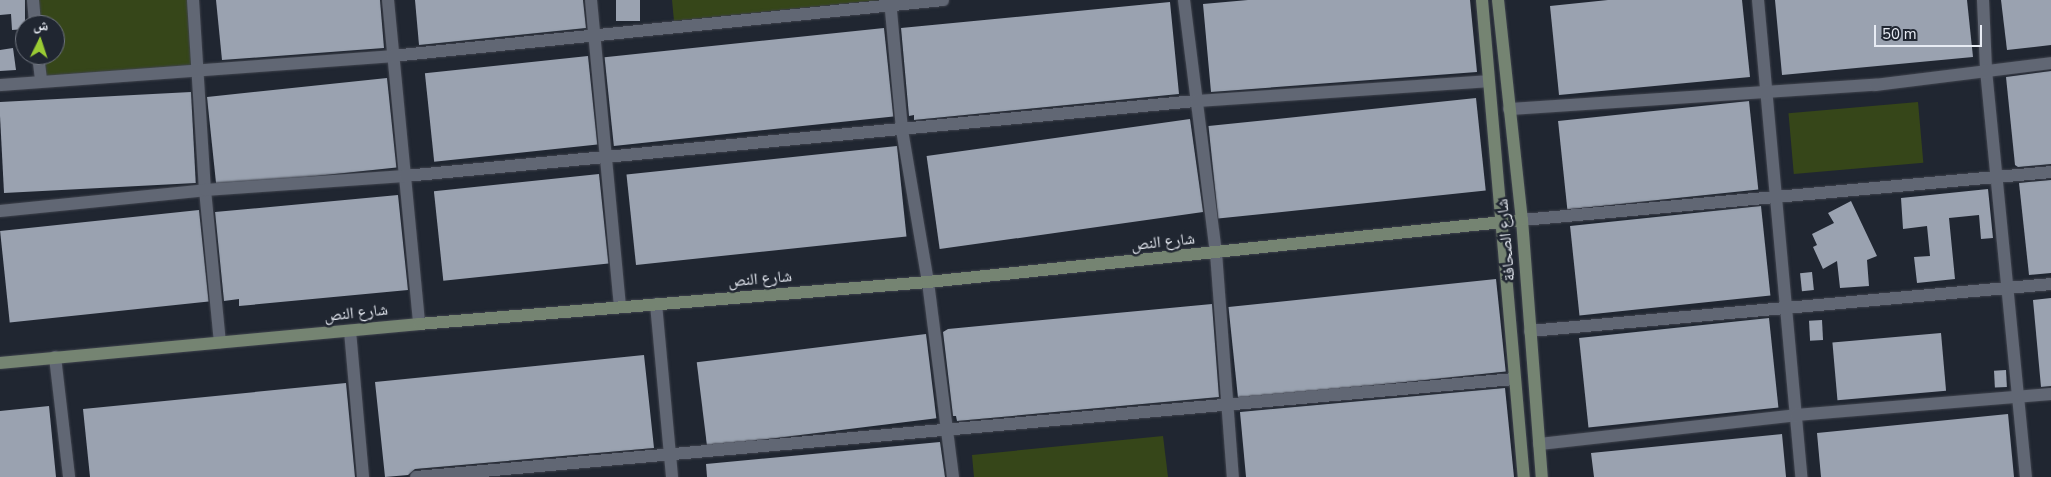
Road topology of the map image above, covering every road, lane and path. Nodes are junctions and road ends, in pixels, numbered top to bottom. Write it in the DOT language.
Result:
graph roads {
  1 [pos="33,0"];
  2 [pos="193,0"];
  3 [pos="388,0"];
  4 [pos="591,0"];
  5 [pos="943,0"];
  6 [pos="1184,0"];
  7 [pos="1482,0"];
  8 [pos="1499,0"];
  9 [pos="1758,0"];
  10 [pos="1983,0"];
  11 [pos="890,3"];
  12 [pos="34,15"];
  13 [pos="595,35"];
  14 [pos="392,56"];
  15 [pos="2051,63"];
  16 [pos="39,65"];
  17 [pos="198,69"];
  18 [pos="1986,70"];
  19 [pos="40,81"];
  20 [pos="1488,81"];
  21 [pos="0,85"];
  22 [pos="1766,90"];
  23 [pos="1196,101"];
  24 [pos="1509,109"];
  25 [pos="902,130"];
  26 [pos="606,155"];
  27 [pos="2051,172"];
  28 [pos="405,176"];
  29 [pos="1998,177"];
  30 [pos="205,190"];
  31 [pos="1778,197"];
  32 [pos="0,211"];
  33 [pos="1522,220"];
  34 [pos="1502,224"];
  35 [pos="1216,253"];
  36 [pos="928,282"];
  37 [pos="2051,284"];
  38 [pos="2009,289"];
  39 [pos="656,304"];
  40 [pos="620,306"];
  41 [pos="1788,309"];
  42 [pos="419,324"];
  43 [pos="350,331"];
  44 [pos="1530,331"];
  45 [pos="220,342"];
  46 [pos="55,357"];
  47 [pos="0,363"];
  48 [pos="1515,380"];
  49 [pos="2051,394"];
  50 [pos="2018,397"];
  51 [pos="1226,404"];
  52 [pos="1796,415"];
  53 [pos="948,430"];
  54 [pos="1539,444"];
  55 [pos="670,452"];
  56 [pos="69,477"];
  57 [pos="363,477"];
  58 [pos="416,477"];
  59 [pos="672,477"];
  60 [pos="953,477"];
  61 [pos="1233,477"];
  62 [pos="1524,477"];
  63 [pos="1542,477"];
  64 [pos="1801,477"];
  65 [pos="2026,477"];
  1 -- 12 [label="street"];
  2 -- 17 [label="street"];
  3 -- 14 [label="street"];
  4 -- 13 [label="street"];
  5 -- 11 [label="street"];
  6 -- 23 [label="street"];
  7 -- 20 [label="street, شارع الصحافة"];
  8 -- 24 [label="street, شارع الصحافة"];
  9 -- 22 [label="street"];
  10 -- 18 [label="street"];
  11 -- 13 [label="street"];
  11 -- 25 [label="street"];
  13 -- 14 [label="street"];
  13 -- 26 [label="street"];
  14 -- 17 [label="street"];
  14 -- 28 [label="street"];
  15 -- 18 [label="street"];
  16 -- 19 [label="street"];
  17 -- 19 [label="street"];
  17 -- 30 [label="street"];
  18 -- 22 [label="street"];
  18 -- 29 [label="street"];
  19 -- 21 [label="street"];
  20 -- 23 [label="street"];
  20 -- 34 [label="street, شارع الصحافة"];
  22 -- 24 [label="street"];
  22 -- 31 [label="street"];
  23 -- 25 [label="street"];
  23 -- 35 [label="street"];
  24 -- 33 [label="street, شارع الصحافة"];
  25 -- 26 [label="street"];
  25 -- 36 [label="street"];
  26 -- 28 [label="street"];
  26 -- 40 [label="street"];
  27 -- 29 [label="street"];
  28 -- 30 [label="street"];
  28 -- 42 [label="street"];
  29 -- 31 [label="street"];
  29 -- 38 [label="street"];
  30 -- 32 [label="street"];
  30 -- 45 [label="street"];
  31 -- 33 [label="street"];
  31 -- 41 [label="street"];
  33 -- 34 [label="street, شارع النص"];
  33 -- 44 [label="street, شارع الصحافة"];
  34 -- 35 [label="street, شارع النص"];
  34 -- 48 [label="street, شارع الصحافة"];
  35 -- 36 [label="street, شارع النص"];
  35 -- 51 [label="street"];
  36 -- 39 [label="street, شارع النص"];
  36 -- 53 [label="street"];
  37 -- 38 [label="street"];
  38 -- 41 [label="street"];
  38 -- 50 [label="street"];
  39 -- 40 [label="street, شارع النص"];
  39 -- 55 [label="street"];
  40 -- 42 [label="street, شارع النص"];
  41 -- 44 [label="street"];
  41 -- 52 [label="street"];
  42 -- 43 [label="street, شارع النص"];
  43 -- 45 [label="street, شارع النص"];
  43 -- 57 [label="street"];
  44 -- 54 [label="street, شارع الصحافة"];
  45 -- 46 [label="street, شارع النص"];
  46 -- 47 [label="street, شارع النص"];
  46 -- 56 [label="street"];
  48 -- 51 [label="street"];
  48 -- 62 [label="street, شارع الصحافة"];
  49 -- 50 [label="street"];
  50 -- 52 [label="street"];
  50 -- 65 [label="street"];
  51 -- 53 [label="street"];
  51 -- 61 [label="street"];
  52 -- 54 [label="street"];
  52 -- 64 [label="street"];
  53 -- 55 [label="street"];
  53 -- 60 [label="street"];
  54 -- 63 [label="street, شارع الصحافة"];
  55 -- 58 [label="street"];
  55 -- 59 [label="street"];
}
